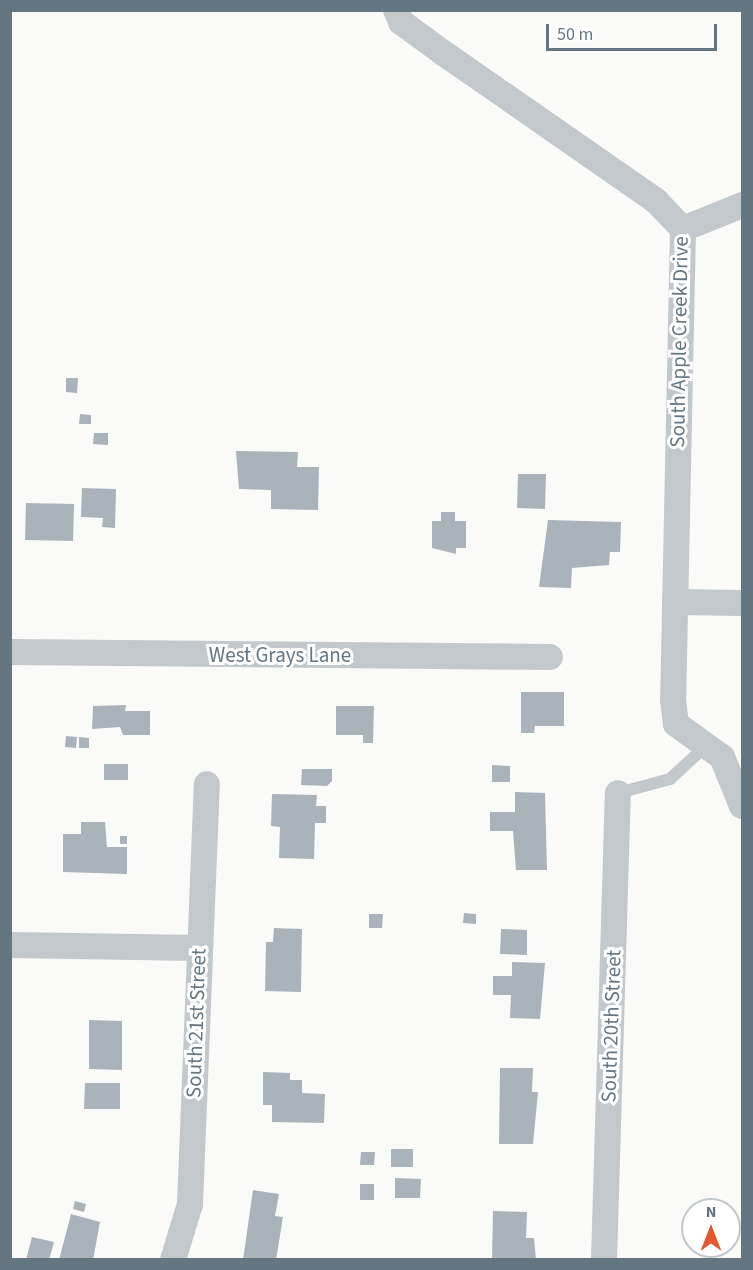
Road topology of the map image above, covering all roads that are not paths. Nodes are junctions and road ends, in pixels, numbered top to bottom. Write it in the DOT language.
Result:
graph roads {
  1 [pos="396,10"];
  2 [pos="742,205"];
  3 [pos="683,229"];
  4 [pos="675,602"];
  5 [pos="742,603"];
  6 [pos="10,652"];
  7 [pos="550,657"];
  8 [pos="706,745"];
  9 [pos="207,784"];
  10 [pos="618,793"];
  11 [pos="742,806"];
  12 [pos="10,945"];
  13 [pos="199,948"];
  14 [pos="173,1260"];
  15 [pos="604,1260"];
  1 -- 3 [label="street, South Apple Creek Drive"];
  2 -- 3 [label="street"];
  3 -- 4 [label="street, South Apple Creek Drive"];
  4 -- 5 [label="street"];
  4 -- 8 [label="street, South Apple Creek Drive"];
  6 -- 7 [label="street, West Grays Lane"];
  8 -- 10 [label="lane"];
  8 -- 11 [label="street"];
  9 -- 13 [label="street, South 21st Street"];
  10 -- 15 [label="street, South 20th Street"];
  12 -- 13 [label="street"];
  13 -- 14 [label="street, South 21st Street"];
}
